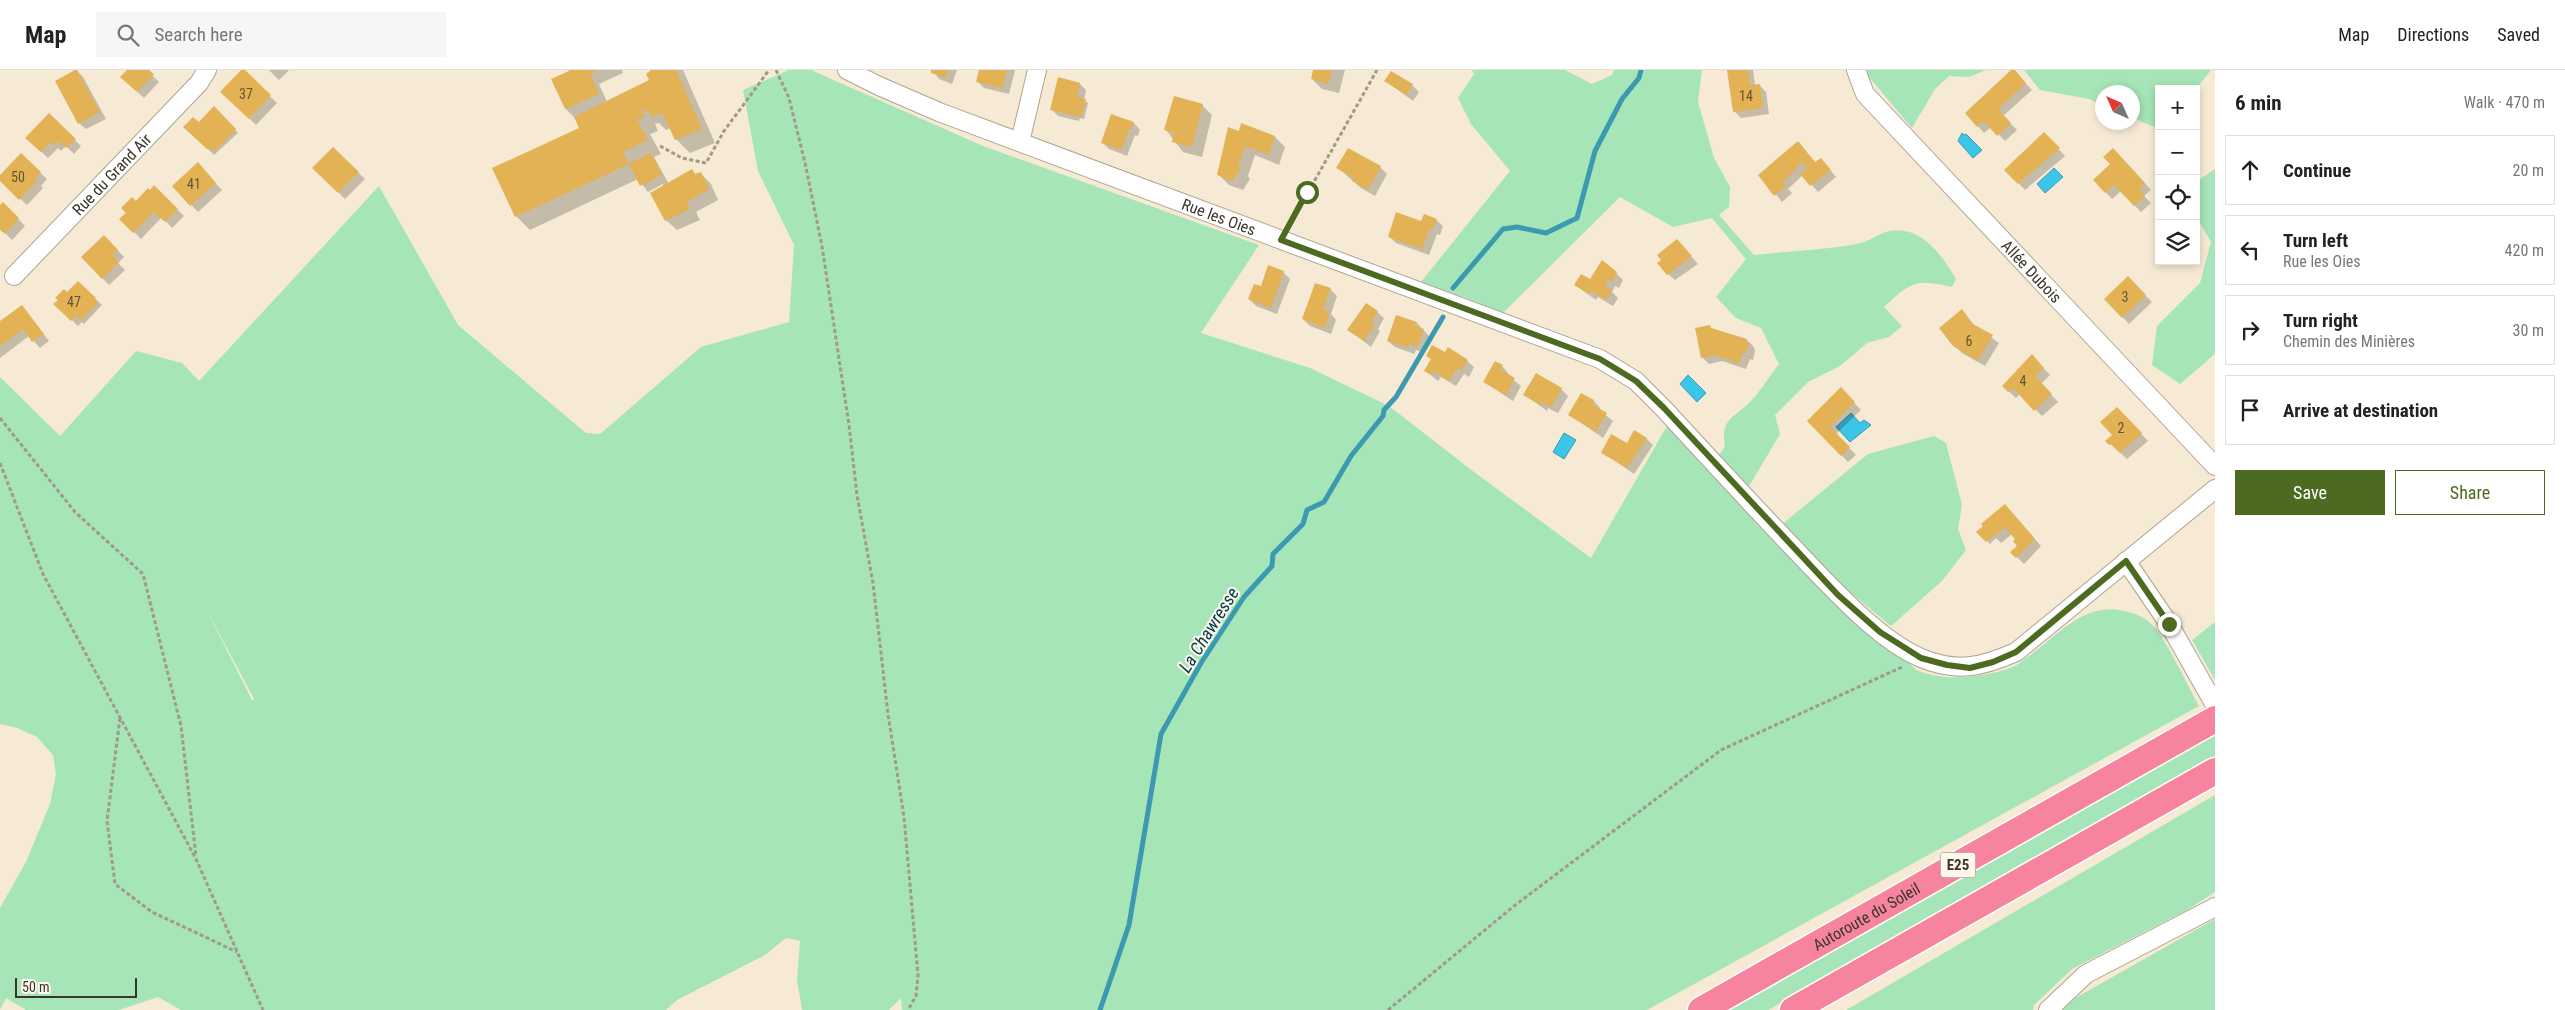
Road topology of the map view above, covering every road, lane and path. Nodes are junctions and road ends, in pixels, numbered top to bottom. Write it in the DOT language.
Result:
graph roads {
  1 [pos="207,70"];
  2 [pos="769,70"];
  3 [pos="776,70"];
  4 [pos="848,70"];
  5 [pos="1037,70"];
  6 [pos="1377,70"];
  7 [pos="1856,70"];
  8 [pos="1020,142"];
  9 [pos="660,146"];
  10 [pos="1281,240"];
  11 [pos="14,276"];
  12 [pos="0,418"];
  13 [pos="0,463"];
  14 [pos="2215,466"];
  15 [pos="2215,489"];
  16 [pos="2126,561"];
  17 [pos="1921,658"];
  18 [pos="2215,705"];
  19 [pos="120,717"];
  20 [pos="2215,719"];
  21 [pos="2215,771"];
  22 [pos="196,859"];
  23 [pos="2215,908"];
  24 [pos="237,952"];
  25 [pos="263,1010"];
  26 [pos="908,1010"];
  27 [pos="1388,1010"];
  28 [pos="1700,1010"];
  29 [pos="1793,1010"];
  30 [pos="2048,1010"];
  1 -- 11 [label="street, Rue du Grand Air"];
  2 -- 9 [label="path"];
  3 -- 26 [label="path"];
  4 -- 8 [label="street, Rue les Oies"];
  5 -- 8 [label="street"];
  6 -- 10 [label="path"];
  7 -- 14 [label="street, Allée Dubois"];
  8 -- 10 [label="street, Rue les Oies"];
  10 -- 17 [label="street, Rue les Oies"];
  12 -- 22 [label="path"];
  13 -- 19 [label="path"];
  15 -- 16 [label="street, Rue les Oies"];
  16 -- 17 [label="street, Rue les Oies"];
  16 -- 18 [label="street"];
  17 -- 27 [label="path"];
  19 -- 22 [label="path"];
  19 -- 24 [label="path"];
  20 -- 28 [label="highway, Autoroute du Soleil / E25"];
  21 -- 29 [label="highway"];
  22 -- 24 [label="path"];
  23 -- 30 [label="street"];
  24 -- 25 [label="path"];
}
